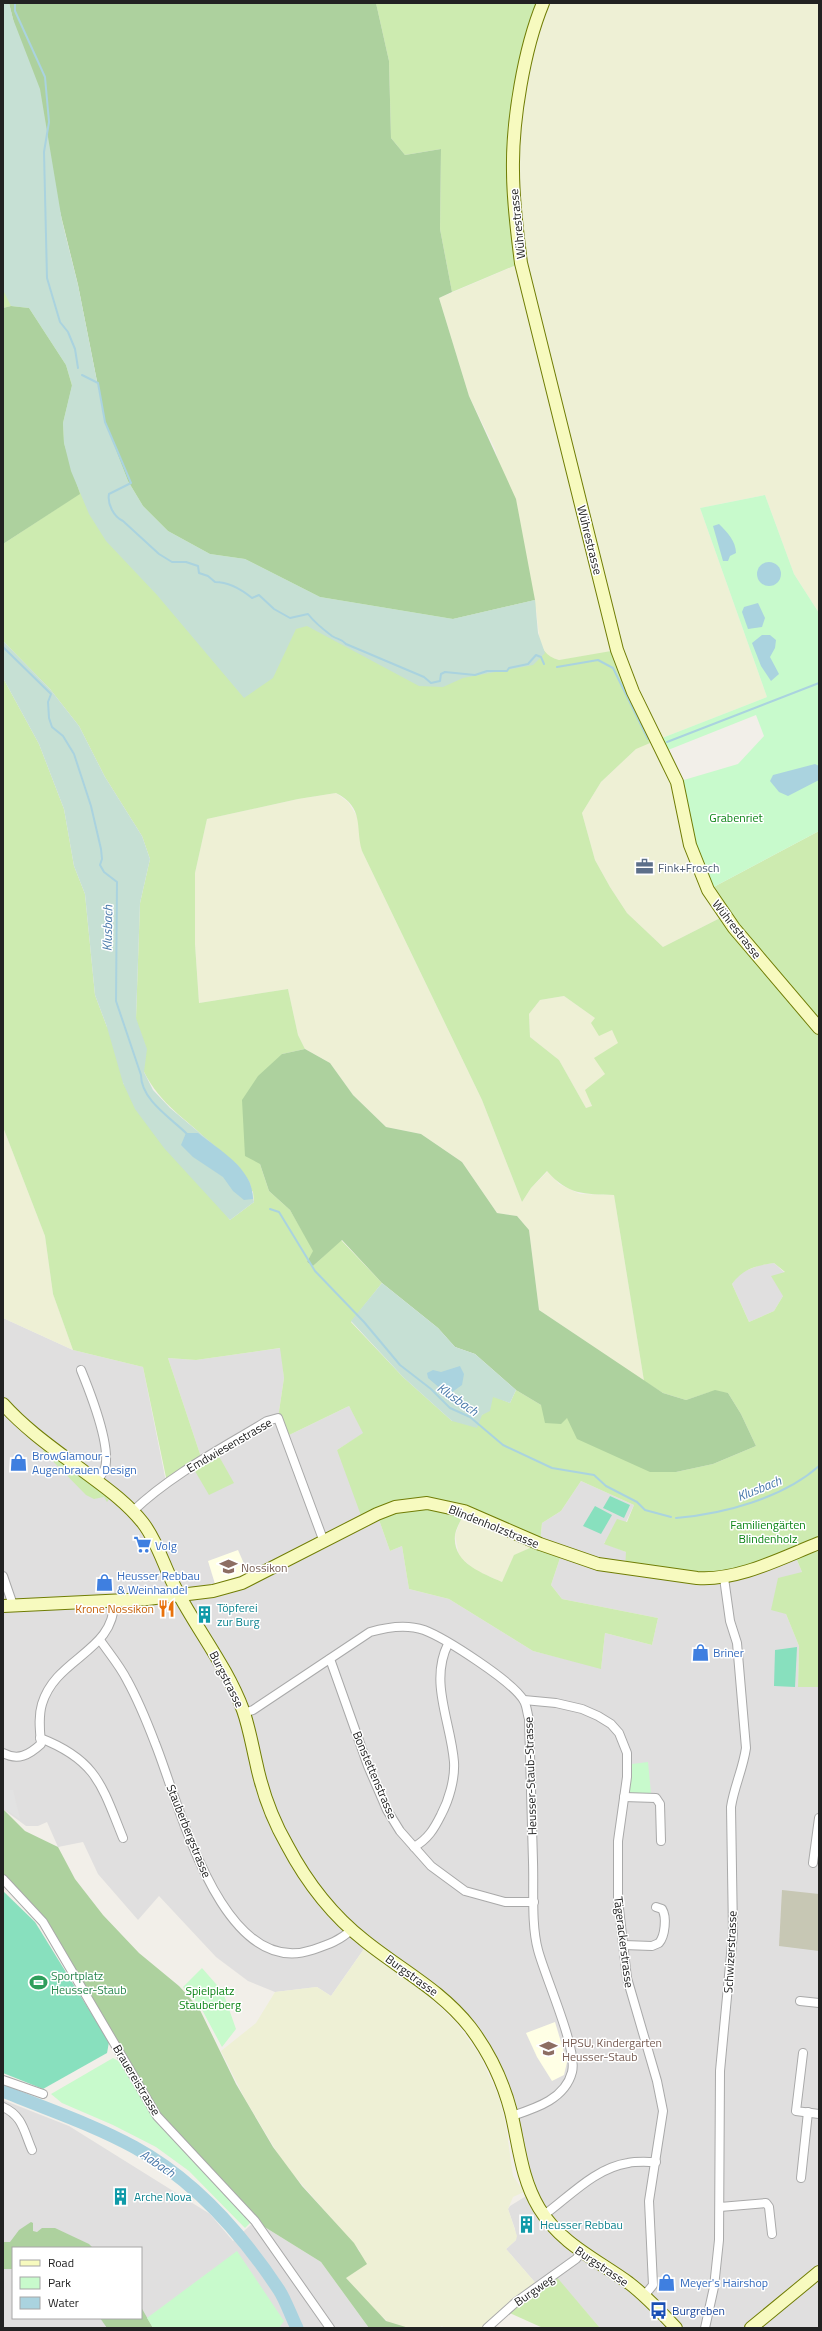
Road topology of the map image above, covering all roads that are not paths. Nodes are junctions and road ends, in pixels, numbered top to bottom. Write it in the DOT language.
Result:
graph roads {
  1 [pos="543,3"];
  2 [pos="819,1028"];
  3 [pos="81,1370"];
  4 [pos="3,1404"];
  5 [pos="97,1481"];
  6 [pos="133,1511"];
  7 [pos="324,1542"];
  8 [pos="819,1543"];
  9 [pos="3,1576"];
  10 [pos="724,1578"];
  11 [pos="179,1595"];
  12 [pos="114,1601"];
  13 [pos="8,1606"];
  14 [pos="100,1640"];
  15 [pos="448,1644"];
  16 [pos="330,1659"];
  17 [pos="524,1700"];
  18 [pos="244,1713"];
  19 [pos="40,1738"];
  20 [pos="3,1753"];
  21 [pos="624,1797"];
  22 [pos="819,1818"];
  23 [pos="123,1838"];
  24 [pos="661,1841"];
  25 [pos="414,1847"];
  26 [pos="813,1863"];
  27 [pos="3,1879"];
  28 [pos="534,1902"];
  29 [pos="656,1907"];
  30 [pos="352,1929"];
  31 [pos="624,1945"];
  32 [pos="800,2001"];
  33 [pos="819,2003"];
  34 [pos="803,2053"];
  35 [pos="3,2080"];
  36 [pos="43,2094"];
  37 [pos="3,2107"];
  38 [pos="808,2112"];
  39 [pos="819,2114"];
  40 [pos="512,2116"];
  41 [pos="32,2150"];
  42 [pos="656,2162"];
  43 [pos="801,2178"];
  44 [pos="720,2207"];
  45 [pos="544,2215"];
  46 [pos="772,2234"];
  47 [pos="581,2253"];
  48 [pos="819,2272"];
  49 [pos="644,2296"];
  50 [pos="330,2328"];
  51 [pos="487,2328"];
  52 [pos="676,2328"];
  53 [pos="705,2328"];
  54 [pos="751,2328"];
  1 -- 2 [label="street, Wührestrasse"];
  3 -- 5 [label="street"];
  4 -- 5 [label="street, Burgstrasse"];
  5 -- 6 [label="street, Burgstrasse"];
  6 -- 7 [label="street, Emdwiesenstrasse"];
  6 -- 11 [label="street, Burgstrasse"];
  7 -- 10 [label="street, Blindenholzstrasse"];
  7 -- 11 [label="street, Blindenholzstrasse"];
  8 -- 10 [label="street, Blindenholzstrasse"];
  9 -- 13 [label="street"];
  10 -- 44 [label="street, Schwizerstrasse"];
  11 -- 12 [label="street, Blindenholzstrasse"];
  11 -- 18 [label="street, Burgstrasse"];
  12 -- 13 [label="street, Blindenholzstrasse"];
  12 -- 14 [label="street"];
  14 -- 19 [label="street"];
  14 -- 30 [label="street, Stauberbergstrasse"];
  15 -- 16 [label="street, Heusser-Staub-Strasse"];
  15 -- 17 [label="street, Heusser-Staub-Strasse"];
  15 -- 25 [label="street"];
  16 -- 18 [label="street, Heusser-Staub-Strasse"];
  16 -- 25 [label="street, Bonstettenstrasse"];
  17 -- 21 [label="street, Tägerackerstrasse"];
  17 -- 28 [label="street, Heusser-Staub-Strasse"];
  18 -- 30 [label="street, Burgstrasse"];
  19 -- 20 [label="street"];
  19 -- 23 [label="street"];
  21 -- 24 [label="street"];
  21 -- 31 [label="street, Tägerackerstrasse"];
  22 -- 26 [label="street"];
  25 -- 28 [label="street, Bonstettenstrasse"];
  27 -- 50 [label="street, Brauereistrasse"];
  28 -- 40 [label="street, Heusser-Staub-Strasse"];
  29 -- 31 [label="street"];
  30 -- 40 [label="street, Burgstrasse"];
  31 -- 42 [label="street, Tägerackerstrasse"];
  32 -- 33 [label="street"];
  34 -- 38 [label="street"];
  35 -- 36 [label="street"];
  37 -- 41 [label="street"];
  38 -- 39 [label="street"];
  38 -- 43 [label="street"];
  40 -- 45 [label="street, Burgstrasse"];
  42 -- 45 [label="street"];
  42 -- 49 [label="street, Tägerackerstrasse"];
  44 -- 46 [label="street"];
  44 -- 53 [label="street, Schwizerstrasse"];
  45 -- 47 [label="street, Burgstrasse"];
  47 -- 49 [label="street, Burgstrasse"];
  47 -- 51 [label="street, Burgweg"];
  48 -- 54 [label="street"];
  49 -- 52 [label="street, Burgstrasse"];
}
